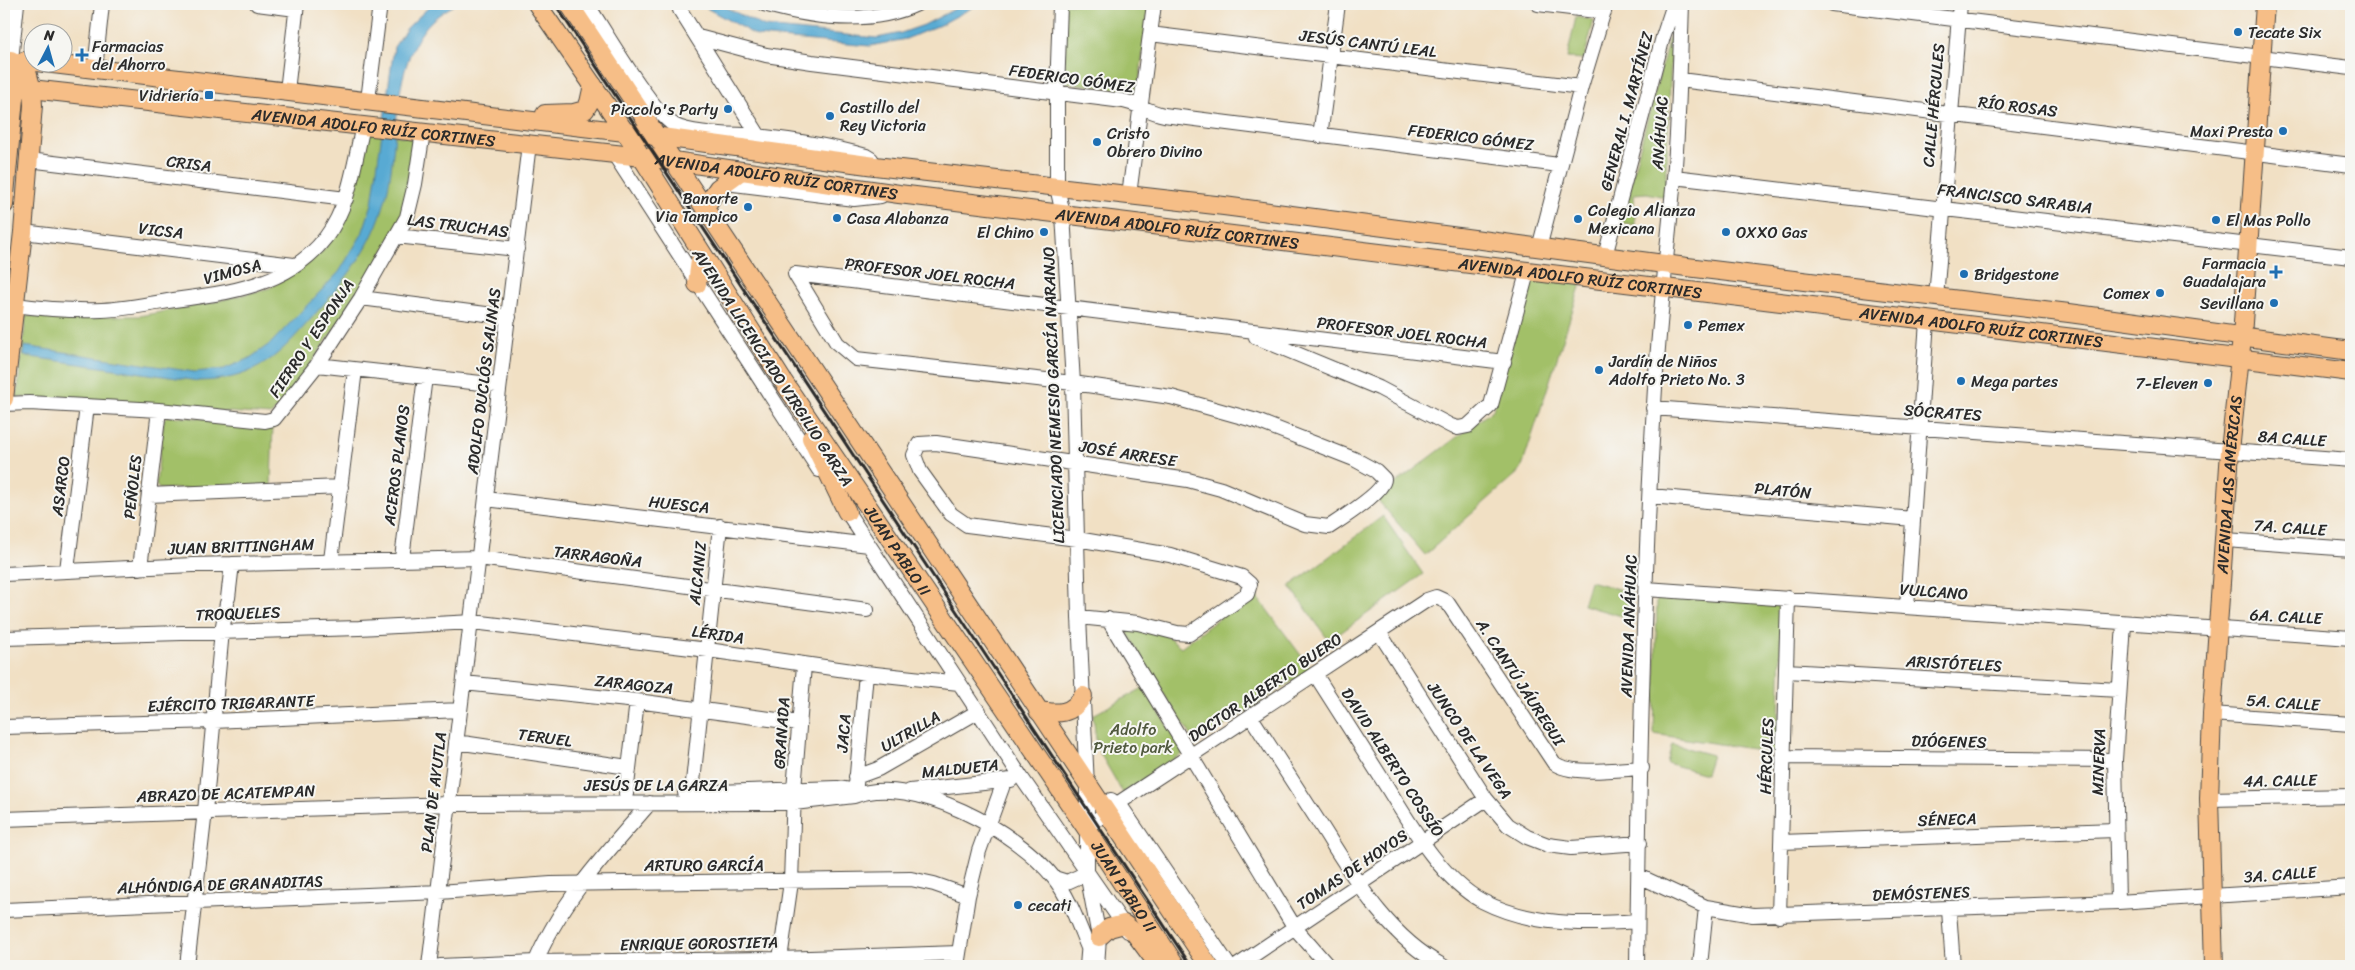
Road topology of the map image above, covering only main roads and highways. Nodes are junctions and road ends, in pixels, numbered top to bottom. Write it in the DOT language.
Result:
graph roads {
  1 [pos="537,4"];
  2 [pos="569,4"];
  3 [pos="2265,4"];
  4 [pos="20,58"];
  5 [pos="593,85"];
  6 [pos="17,88"];
  7 [pos="483,116"];
  8 [pos="625,132"];
  9 [pos="660,136"];
  10 [pos="6,158"];
  11 [pos="640,158"];
  12 [pos="675,161"];
  13 [pos="733,176"];
  14 [pos="4,205"];
  15 [pos="706,207"];
  16 [pos="701,253"];
  17 [pos="697,284"];
  18 [pos="2242,337"];
  19 [pos="2351,351"];
  20 [pos="2240,358"];
  21 [pos="2351,372"];
  22 [pos="783,381"];
  23 [pos="4,399"];
  24 [pos="847,512"];
  25 [pos="1083,696"];
  26 [pos="1038,711"];
  27 [pos="1094,944"];
  28 [pos="1159,966"];
  29 [pos="1176,966"];
  30 [pos="1209,966"];
  31 [pos="2214,966"];
  1 -- 5 [label="main road, JUAN PABLO II"];
  2 -- 9 [label="main road, JUAN PABLO II"];
  3 -- 18 [label="main road, AVENIDA LAS AMÉRICAS"];
  4 -- 6 [label="main road"];
  4 -- 7 [label="main road, AVENIDA ADOLFO RUÍZ CORTINES"];
  5 -- 7 [label="main road"];
  5 -- 8 [label="main road, JUAN PABLO II"];
  6 -- 10 [label="main road"];
  6 -- 11 [label="main road, AVENIDA ADOLFO RUÍZ CORTINES"];
  6 -- 23 [label="main road"];
  7 -- 8 [label="main road, AVENIDA ADOLFO RUÍZ CORTINES"];
  8 -- 9 [label="main road, AVENIDA ADOLFO RUÍZ CORTINES"];
  8 -- 11 [label="main road, JUAN PABLO II"];
  9 -- 12 [label="main road, JUAN PABLO II"];
  9 -- 18 [label="main road, AVENIDA ADOLFO RUÍZ CORTINES"];
  10 -- 14 [label="main road"];
  11 -- 12 [label="main road, AVENIDA ADOLFO RUÍZ CORTINES"];
  11 -- 16 [label="main road, JUAN PABLO II"];
  12 -- 13 [label="main road, AVENIDA ADOLFO RUÍZ CORTINES"];
  12 -- 15 [label="main road, JUAN PABLO II"];
  13 -- 15 [label="main road"];
  13 -- 20 [label="main road, AVENIDA ADOLFO RUÍZ CORTINES"];
  15 -- 26 [label="main road, JUAN PABLO II"];
  16 -- 17 [label="main road"];
  16 -- 22 [label="main road, JUAN PABLO II"];
  18 -- 19 [label="main road, AVENIDA ADOLFO RUÍZ CORTINES"];
  18 -- 20 [label="main road, AVENIDA LAS AMÉRICAS"];
  20 -- 21 [label="main road, AVENIDA ADOLFO RUÍZ CORTINES"];
  20 -- 31 [label="main road, AVENIDA LAS AMÉRICAS"];
  22 -- 24 [label="main road"];
  22 -- 29 [label="main road, JUAN PABLO II"];
  25 -- 26 [label="main road"];
  26 -- 30 [label="main road, JUAN PABLO II"];
  27 -- 28 [label="main road"];
}
